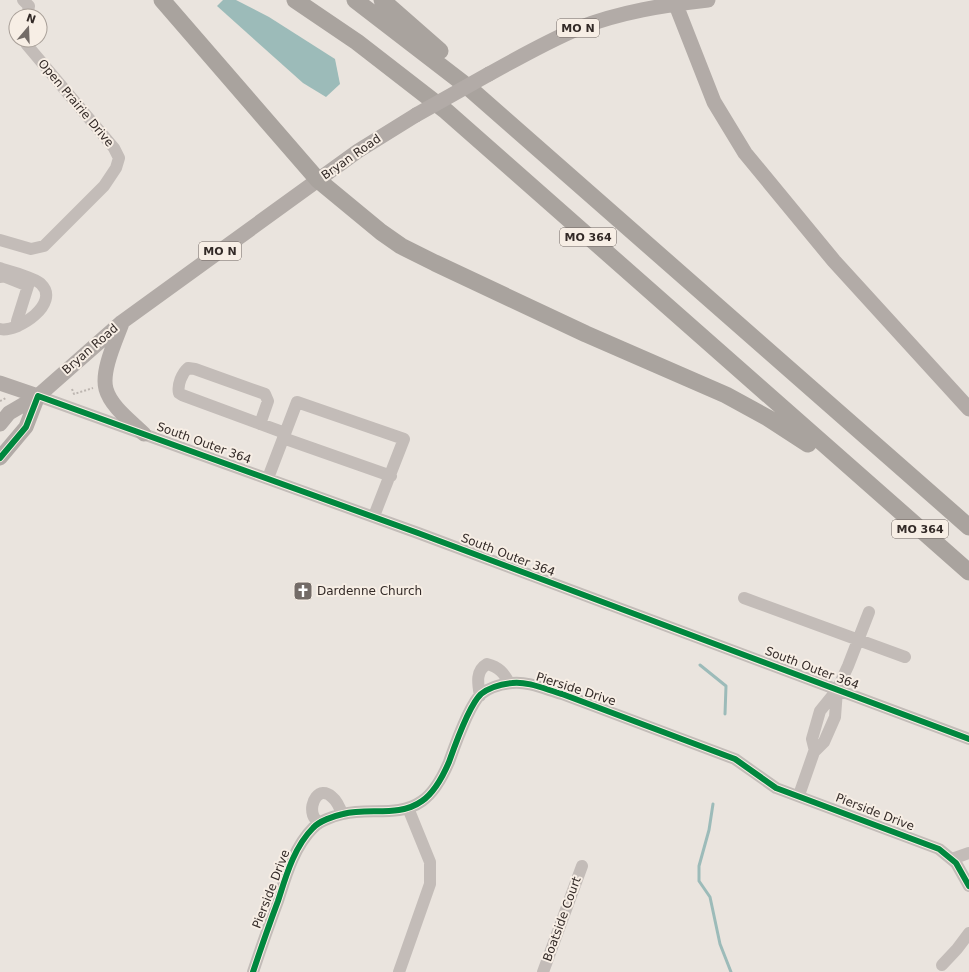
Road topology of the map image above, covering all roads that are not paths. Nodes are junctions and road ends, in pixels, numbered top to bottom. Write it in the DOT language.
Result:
graph roads {
  1 [pos="23,0"];
  2 [pos="162,0"];
  3 [pos="295,0"];
  4 [pos="355,0"];
  5 [pos="382,0"];
  6 [pos="708,0"];
  7 [pos="675,1"];
  8 [pos="29,8"];
  9 [pos="30,48"];
  10 [pos="513,125"];
  11 [pos="318,180"];
  12 [pos="0,240"];
  13 [pos="0,268"];
  14 [pos="0,277"];
  15 [pos="122,322"];
  16 [pos="18,326"];
  17 [pos="0,329"];
  18 [pos="0,383"];
  19 [pos="38,396"];
  20 [pos="969,409"];
  21 [pos="0,424"];
  22 [pos="260,424"];
  23 [pos="144,434"];
  24 [pos="284,436"];
  25 [pos="0,458"];
  26 [pos="391,476"];
  27 [pos="268,478"];
  28 [pos="872,486"];
  29 [pos="374,516"];
  30 [pos="969,527"];
  31 [pos="969,572"];
  32 [pos="744,598"];
  33 [pos="869,612"];
  34 [pos="858,640"];
  35 [pos="905,657"];
  36 [pos="509,683"];
  37 [pos="837,690"];
  38 [pos="480,696"];
  39 [pos="969,739"];
  40 [pos="799,795"];
  41 [pos="408,808"];
  42 [pos="342,814"];
  43 [pos="318,824"];
  44 [pos="969,853"];
  45 [pos="952,859"];
  46 [pos="582,866"];
  47 [pos="969,884"];
  48 [pos="969,933"];
  49 [pos="942,965"];
  50 [pos="253,972"];
  51 [pos="399,972"];
  52 [pos="543,972"];
  1 -- 8 [label="street"];
  2 -- 11 [label="highway"];
  3 -- 28 [label="highway, MO 364"];
  4 -- 10 [label="highway, MO 364"];
  5 -- 10 [label="highway"];
  6 -- 7 [label="main road, Bryan Road"];
  7 -- 11 [label="main road, Bryan Road / MO N, bridge"];
  7 -- 20 [label="main road"];
  9 -- 12 [label="street, Open Prairie Drive"];
  10 -- 30 [label="highway, MO 364"];
  11 -- 15 [label="main road, Bryan Road / MO N"];
  11 -- 28 [label="highway"];
  13 -- 16 [label="street"];
  14 -- 16 [label="street"];
  15 -- 19 [label="main road, Bryan Road / MO N"];
  15 -- 23 [label="main road"];
  16 -- 17 [label="street"];
  18 -- 19 [label="main road"];
  19 -- 21 [label="main road, Bryan Road"];
  19 -- 23 [label="street, South Outer 364"];
  19 -- 25 [label="main road"];
  22 -- 22 [label="street"];
  22 -- 24 [label="street"];
  23 -- 27 [label="street, South Outer 364"];
  24 -- 26 [label="street"];
  24 -- 26 [label="street"];
  24 -- 27 [label="street"];
  26 -- 29 [label="street"];
  27 -- 29 [label="street, South Outer 364"];
  28 -- 31 [label="highway, MO 364"];
  29 -- 37 [label="street, South Outer 364"];
  32 -- 34 [label="street"];
  33 -- 34 [label="street"];
  34 -- 35 [label="street"];
  34 -- 37 [label="street"];
  36 -- 38 [label="street, Pierside Drive"];
  36 -- 38 [label="street"];
  36 -- 40 [label="street, Pierside Drive"];
  37 -- 39 [label="street, South Outer 364"];
  37 -- 40 [label="street"];
  38 -- 41 [label="street, Pierside Drive"];
  40 -- 45 [label="street, Pierside Drive"];
  41 -- 42 [label="street, Pierside Drive"];
  41 -- 51 [label="street"];
  42 -- 43 [label="street, Pierside Drive"];
  42 -- 43 [label="street"];
  43 -- 50 [label="street, Pierside Drive"];
  44 -- 45 [label="street"];
  45 -- 47 [label="street, Pierside Drive"];
  46 -- 52 [label="street, Boatside Court"];
  48 -- 49 [label="street"];
}
